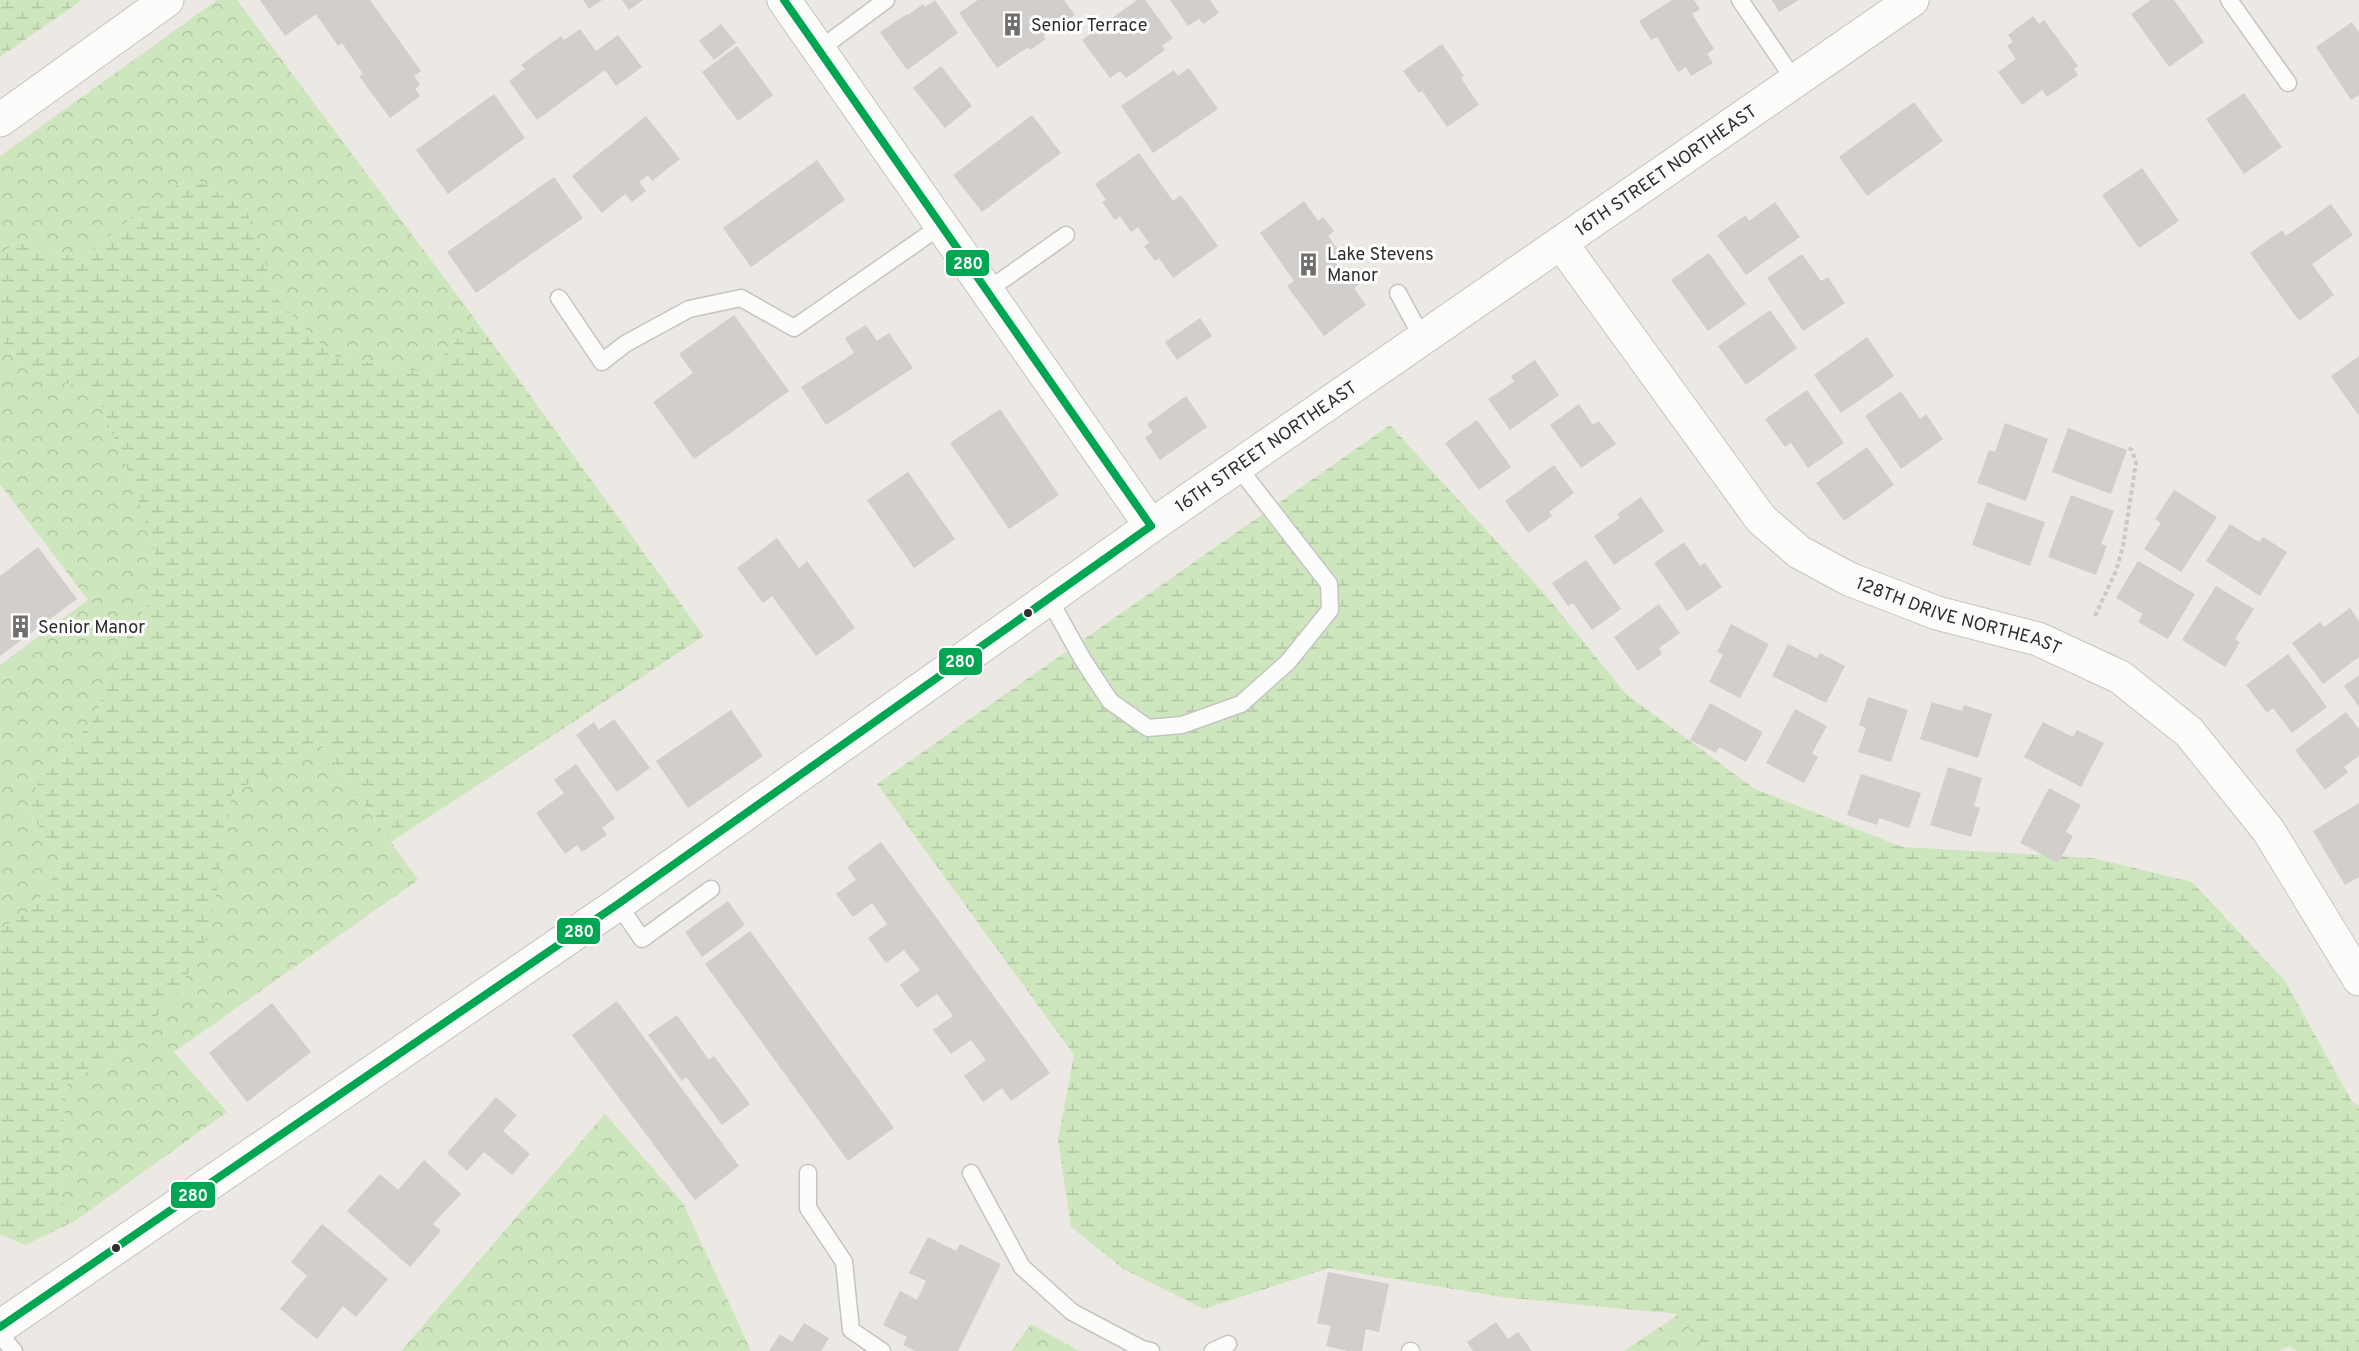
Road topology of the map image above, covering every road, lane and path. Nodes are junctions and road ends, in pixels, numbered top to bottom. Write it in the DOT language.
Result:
graph roads {
  1 [pos="167,0"];
  2 [pos="784,0"];
  3 [pos="886,0"];
  4 [pos="1740,0"];
  5 [pos="1912,0"];
  6 [pos="2229,0"];
  7 [pos="820,49"];
  8 [pos="1795,81"];
  9 [pos="2288,83"];
  10 [pos="0,120"];
  11 [pos="942,225"];
  12 [pos="1066,235"];
  13 [pos="1562,243"];
  14 [pos="988,290"];
  15 [pos="1398,293"];
  16 [pos="559,298"];
  17 [pos="1423,339"];
  18 [pos="2127,447"];
  19 [pos="1238,466"];
  20 [pos="1151,526"];
  21 [pos="1049,599"];
  22 [pos="2095,616"];
  23 [pos="711,889"];
  24 [pos="618,904"];
  25 [pos="2359,979"];
  26 [pos="808,1173"];
  27 [pos="971,1173"];
  28 [pos="0,1327"];
  29 [pos="0,1335"];
  30 [pos="14,1351"];
  31 [pos="882,1351"];
  32 [pos="1151,1351"];
  1 -- 10 [label="street"];
  2 -- 7 [label="street"];
  3 -- 7 [label="lane"];
  4 -- 8 [label="lane"];
  5 -- 8 [label="street, 16TH STREET NORTHEAST"];
  6 -- 9 [label="lane"];
  7 -- 11 [label="street"];
  8 -- 13 [label="street, 16TH STREET NORTHEAST"];
  11 -- 14 [label="street"];
  11 -- 16 [label="lane"];
  12 -- 14 [label="lane"];
  13 -- 17 [label="street, 16TH STREET NORTHEAST"];
  13 -- 25 [label="street, 128TH DRIVE NORTHEAST"];
  14 -- 20 [label="street"];
  15 -- 17 [label="lane"];
  17 -- 19 [label="street, 16TH STREET NORTHEAST"];
  18 -- 22 [label="path"];
  19 -- 20 [label="street, 16TH STREET NORTHEAST"];
  19 -- 21 [label="lane"];
  20 -- 21 [label="street, 16TH STREET NORTHEAST"];
  21 -- 24 [label="street, 16TH STREET NORTHEAST"];
  23 -- 24 [label="lane"];
  24 -- 28 [label="street, 16TH STREET NORTHEAST"];
  26 -- 31 [label="lane"];
  27 -- 32 [label="lane"];
  29 -- 30 [label="lane"];
}
